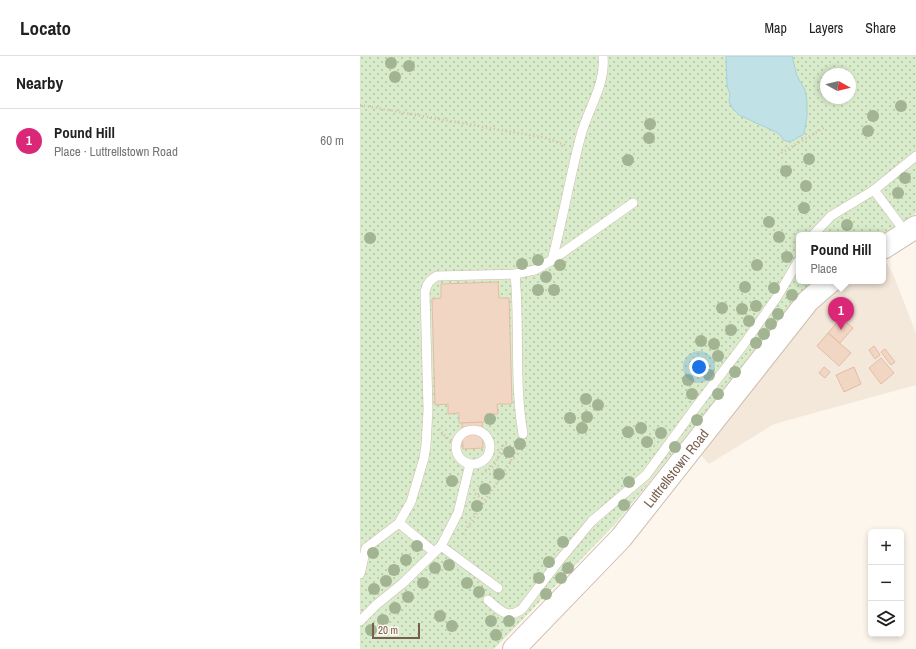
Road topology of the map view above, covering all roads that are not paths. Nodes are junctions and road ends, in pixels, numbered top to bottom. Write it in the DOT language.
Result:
graph roads {
  1 [pos="603,56"];
  2 [pos="916,156"];
  3 [pos="874,190"];
  4 [pos="633,203"];
  5 [pos="911,230"];
  6 [pos="816,232"];
  7 [pos="886,246"];
  8 [pos="552,260"];
  9 [pos="796,265"];
  10 [pos="515,274"];
  11 [pos="828,284"];
  12 [pos="523,434"];
  13 [pos="470,464"];
  14 [pos="399,523"];
  15 [pos="437,549"];
  16 [pos="360,574"];
  17 [pos="498,588"];
  18 [pos="488,600"];
  19 [pos="360,621"];
  20 [pos="514,649"];
  1 -- 8 [label="lane"];
  2 -- 3 [label="lane"];
  3 -- 5 [label="lane"];
  3 -- 6 [label="lane"];
  4 -- 8 [label="lane"];
  5 -- 7 [label="street"];
  8 -- 10 [label="lane"];
  9 -- 18 [label="lane"];
  10 -- 12 [label="lane"];
  10 -- 14 [label="lane"];
  11 -- 20 [label="street, Luttrellstown Road"];
  13 -- 15 [label="lane"];
  14 -- 15 [label="lane"];
  14 -- 16 [label="lane"];
  15 -- 17 [label="lane"];
  15 -- 19 [label="lane"];
}
